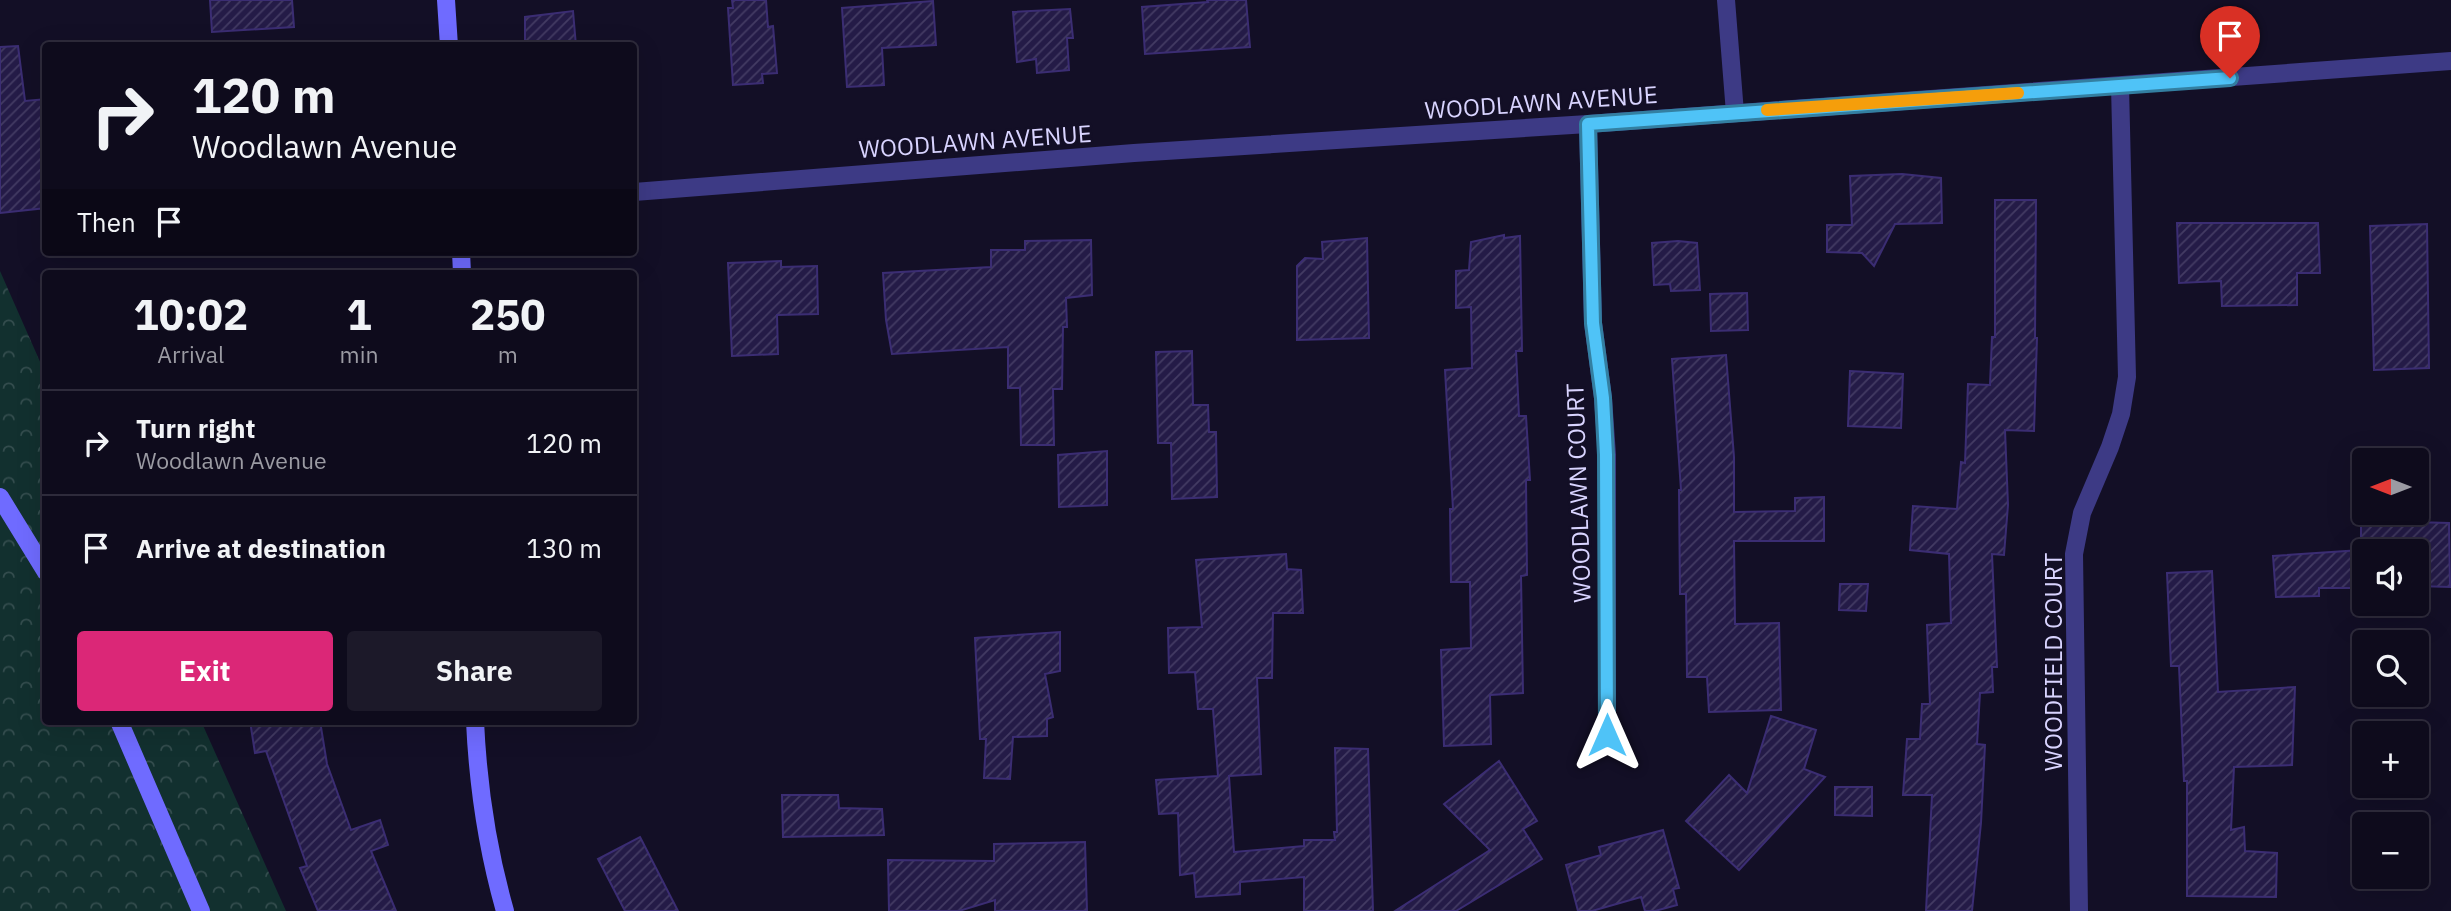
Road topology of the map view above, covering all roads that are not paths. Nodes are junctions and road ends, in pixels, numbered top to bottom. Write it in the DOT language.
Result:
graph roads {
  1 [pos="446,0"];
  2 [pos="1726,0"];
  3 [pos="449,42"];
  4 [pos="2451,61"];
  5 [pos="2120,86"];
  6 [pos="1735,113"];
  7 [pos="1588,124"];
  8 [pos="637,192"];
  9 [pos="0,497"];
  10 [pos="42,565"];
  11 [pos="121,725"];
  12 [pos="475,725"];
  13 [pos="1607,735"];
  14 [pos="201,911"];
  15 [pos="505,911"];
  16 [pos="2079,911"];
  1 -- 3 [label="main road"];
  2 -- 6 [label="street"];
  4 -- 5 [label="street, WOODLAWN AVENUE"];
  5 -- 6 [label="street, WOODLAWN AVENUE"];
  5 -- 16 [label="street, WOODFIELD COURT"];
  6 -- 7 [label="street, WOODLAWN AVENUE"];
  7 -- 8 [label="street, WOODLAWN AVENUE"];
  7 -- 13 [label="street, WOODLAWN COURT"];
  9 -- 10 [label="main road"];
  11 -- 14 [label="main road"];
  12 -- 15 [label="main road"];
}
